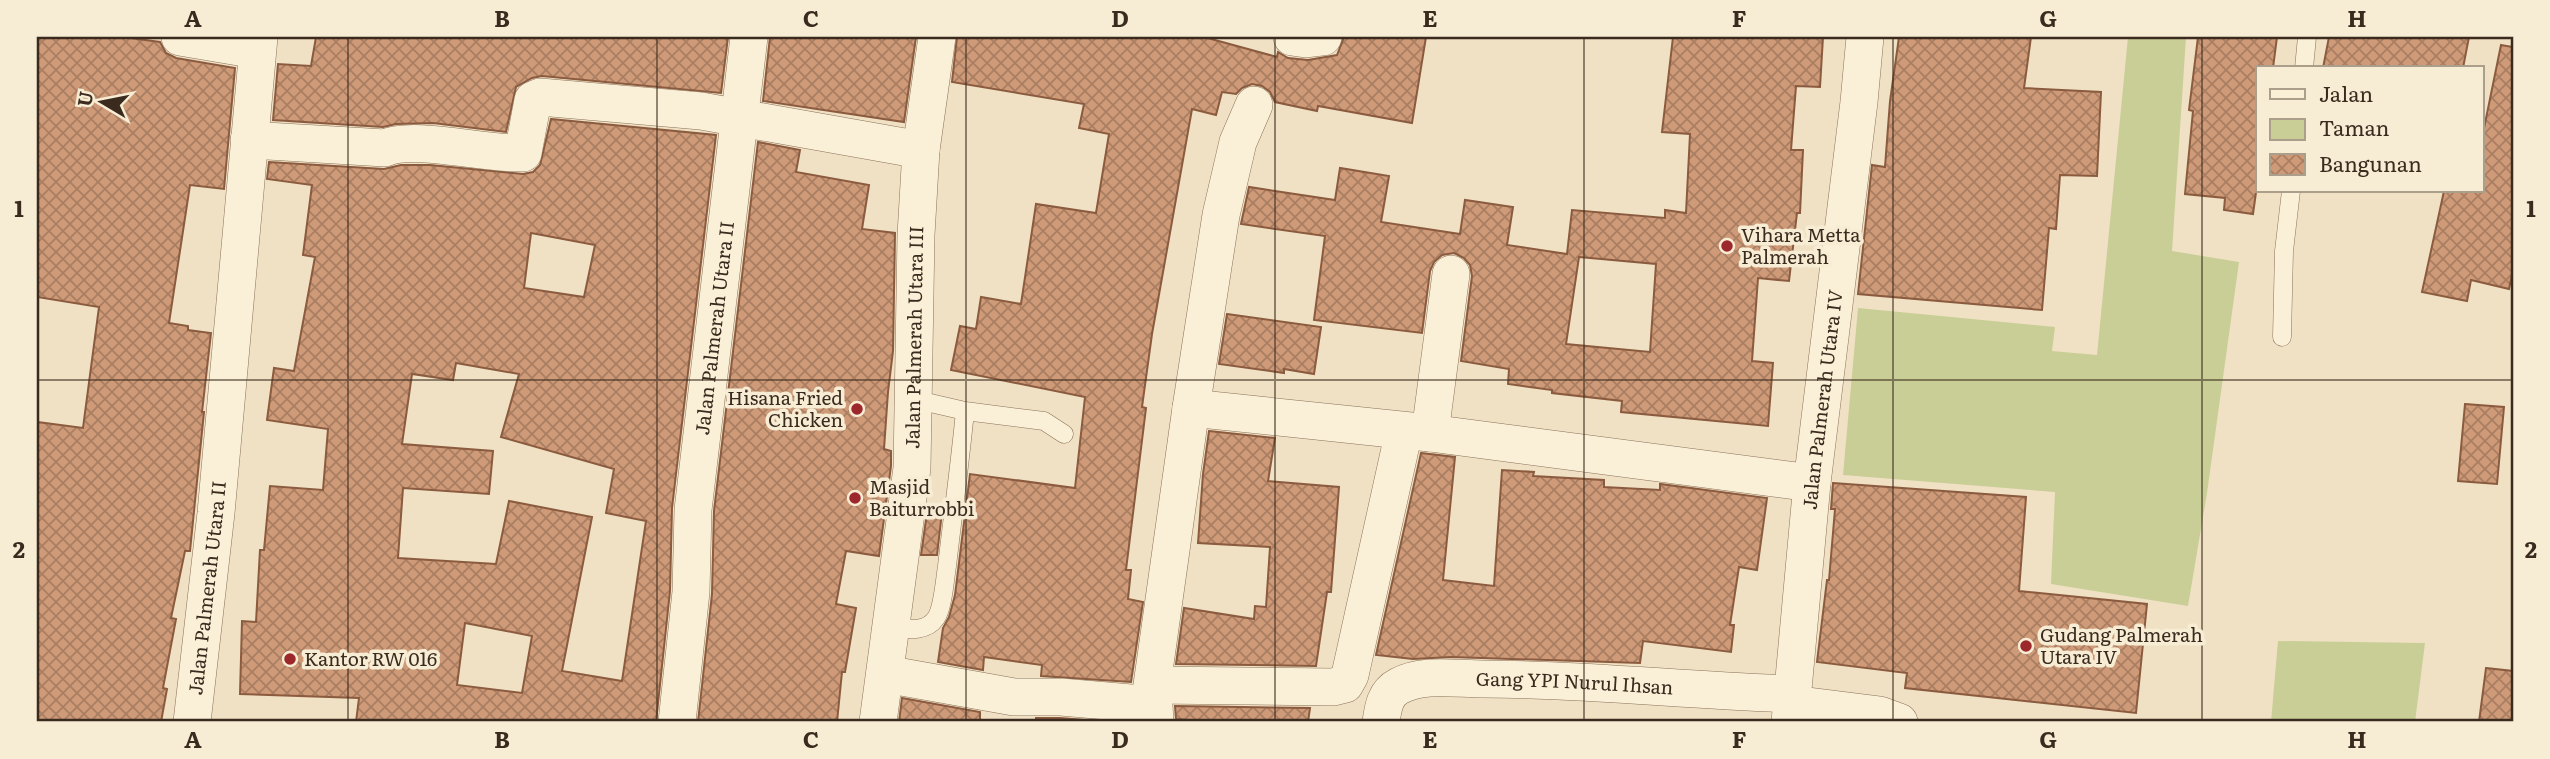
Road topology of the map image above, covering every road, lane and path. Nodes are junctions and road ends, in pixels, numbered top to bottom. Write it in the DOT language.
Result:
graph roads {
  1 [pos="180,37"];
  2 [pos="749,37"];
  3 [pos="937,37"];
  4 [pos="1292,37"];
  5 [pos="1323,37"];
  6 [pos="1865,37"];
  7 [pos="2307,37"];
  8 [pos="258,43"];
  9 [pos="2304,66"];
  10 [pos="1254,105"];
  11 [pos="741,118"];
  12 [pos="249,140"];
  13 [pos="921,150"];
  14 [pos="2291,192"];
  15 [pos="1451,274"];
  16 [pos="2282,337"];
  17 [pos="913,398"];
  18 [pos="1191,408"];
  19 [pos="965,411"];
  20 [pos="1417,432"];
  21 [pos="1064,434"];
  22 [pos="1812,483"];
  23 [pos="892,627"];
  24 [pos="885,674"];
  25 [pos="1792,707"];
  26 [pos="1154,714"];
  27 [pos="192,722"];
  28 [pos="677,722"];
  29 [pos="878,722"];
  30 [pos="1381,722"];
  31 [pos="1899,722"];
  1 -- 8 [label="street"];
  2 -- 11 [label="street, Jalan Palmerah Utara II"];
  3 -- 13 [label="street, Jalan Palmerah Utara III"];
  4 -- 5 [label="street"];
  6 -- 22 [label="street, Jalan Palmerah Utara IV"];
  7 -- 9 [label="lane"];
  8 -- 12 [label="street, Jalan Palmerah Utara II"];
  10 -- 18 [label="street"];
  11 -- 12 [label="street"];
  11 -- 13 [label="street"];
  11 -- 28 [label="street, Jalan Palmerah Utara II"];
  12 -- 27 [label="street, Jalan Palmerah Utara II"];
  13 -- 17 [label="street, Jalan Palmerah Utara III"];
  14 -- 16 [label="lane"];
  15 -- 20 [label="street"];
  17 -- 19 [label="lane"];
  17 -- 23 [label="street, Jalan Palmerah Utara III"];
  18 -- 20 [label="street"];
  18 -- 20 [label="street"];
  19 -- 21 [label="lane"];
  19 -- 23 [label="lane"];
  20 -- 22 [label="street"];
  22 -- 25 [label="street, Jalan Palmerah Utara IV"];
  23 -- 24 [label="street, Jalan Palmerah Utara III"];
  24 -- 26 [label="street"];
  24 -- 29 [label="street, Jalan Palmerah Utara III"];
  25 -- 30 [label="street, Gang YPI Nurul Ihsan"];
  25 -- 31 [label="street, Gang YPI Nurul Ihsan"];
}
